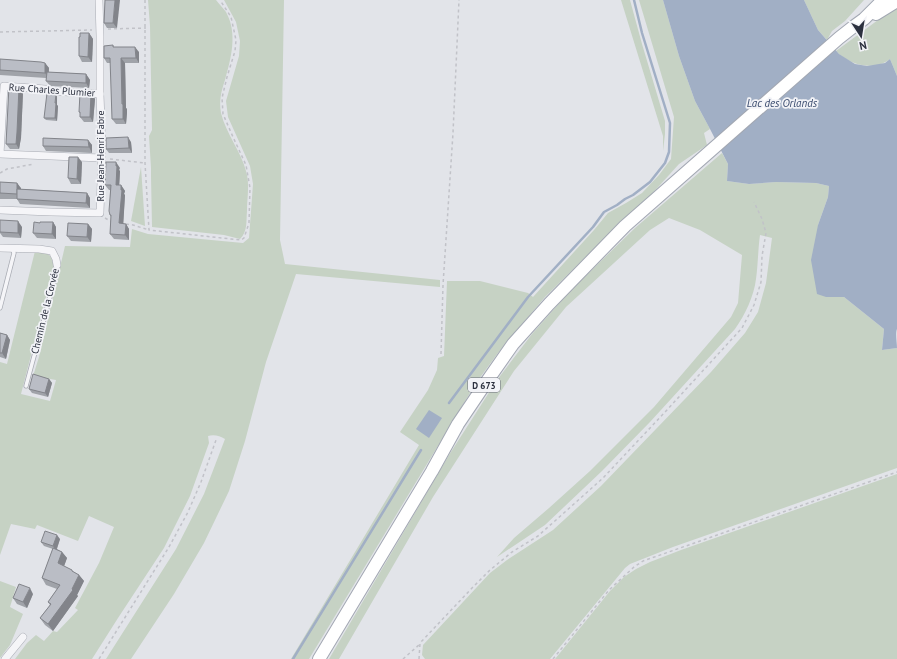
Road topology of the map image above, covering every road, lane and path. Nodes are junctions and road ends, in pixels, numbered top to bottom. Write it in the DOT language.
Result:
graph roads {
  1 [pos="99,0"];
  2 [pos="145,0"];
  3 [pos="220,0"];
  4 [pos="459,0"];
  5 [pos="872,0"];
  6 [pos="883,0"];
  7 [pos="897,1"];
  8 [pos="864,19"];
  9 [pos="853,27"];
  10 [pos="146,28"];
  11 [pos="100,29"];
  12 [pos="0,32"];
  13 [pos="2,86"];
  14 [pos="100,94"];
  15 [pos="102,158"];
  16 [pos="37,163"];
  17 [pos="145,163"];
  18 [pos="0,173"];
  19 [pos="754,202"];
  20 [pos="0,210"];
  21 [pos="100,213"];
  22 [pos="118,223"];
  23 [pos="125,224"];
  24 [pos="149,230"];
  25 [pos="0,248"];
  26 [pos="12,248"];
  27 [pos="57,265"];
  28 [pos="0,308"];
  29 [pos="441,354"];
  30 [pos="26,386"];
  31 [pos="216,440"];
  32 [pos="897,472"];
  33 [pos="23,637"];
  34 [pos="420,643"];
  35 [pos="5,659"];
  36 [pos="99,659"];
  37 [pos="319,659"];
  38 [pos="403,659"];
  39 [pos="419,659"];
  40 [pos="553,659"];
  1 -- 11 [label="street, Rue Jean-Henri Fabre"];
  2 -- 10 [label="path"];
  3 -- 24 [label="path"];
  4 -- 29 [label="path"];
  5 -- 9 [label="main road, D 673"];
  6 -- 8 [label="main road, D 673"];
  7 -- 8 [label="main road"];
  8 -- 9 [label="main road, D 673"];
  9 -- 37 [label="main road, D 673"];
  10 -- 11 [label="path"];
  10 -- 17 [label="path"];
  11 -- 12 [label="path"];
  11 -- 14 [label="street, Rue Jean-Henri Fabre"];
  13 -- 14 [label="street, Rue Charles Plumier"];
  13 -- 15 [label="street, Rue Charles Plumier"];
  14 -- 15 [label="street, Rue Jean-Henri Fabre"];
  15 -- 17 [label="path"];
  15 -- 21 [label="street, Rue Jean-Henri Fabre"];
  16 -- 18 [label="path"];
  17 -- 24 [label="path"];
  19 -- 34 [label="path"];
  20 -- 21 [label="street, Rue Jean-Henri Fabre"];
  21 -- 22 [label="path"];
  23 -- 24 [label="path"];
  25 -- 26 [label="street, Chemin de la Corvée"];
  26 -- 27 [label="street, Chemin de la Corvée"];
  26 -- 28 [label="lane"];
  27 -- 30 [label="lane, Chemin de la Corvée"];
  31 -- 36 [label="path"];
  32 -- 40 [label="path"];
  33 -- 35 [label="street"];
  34 -- 38 [label="path"];
  34 -- 39 [label="path"];
}
